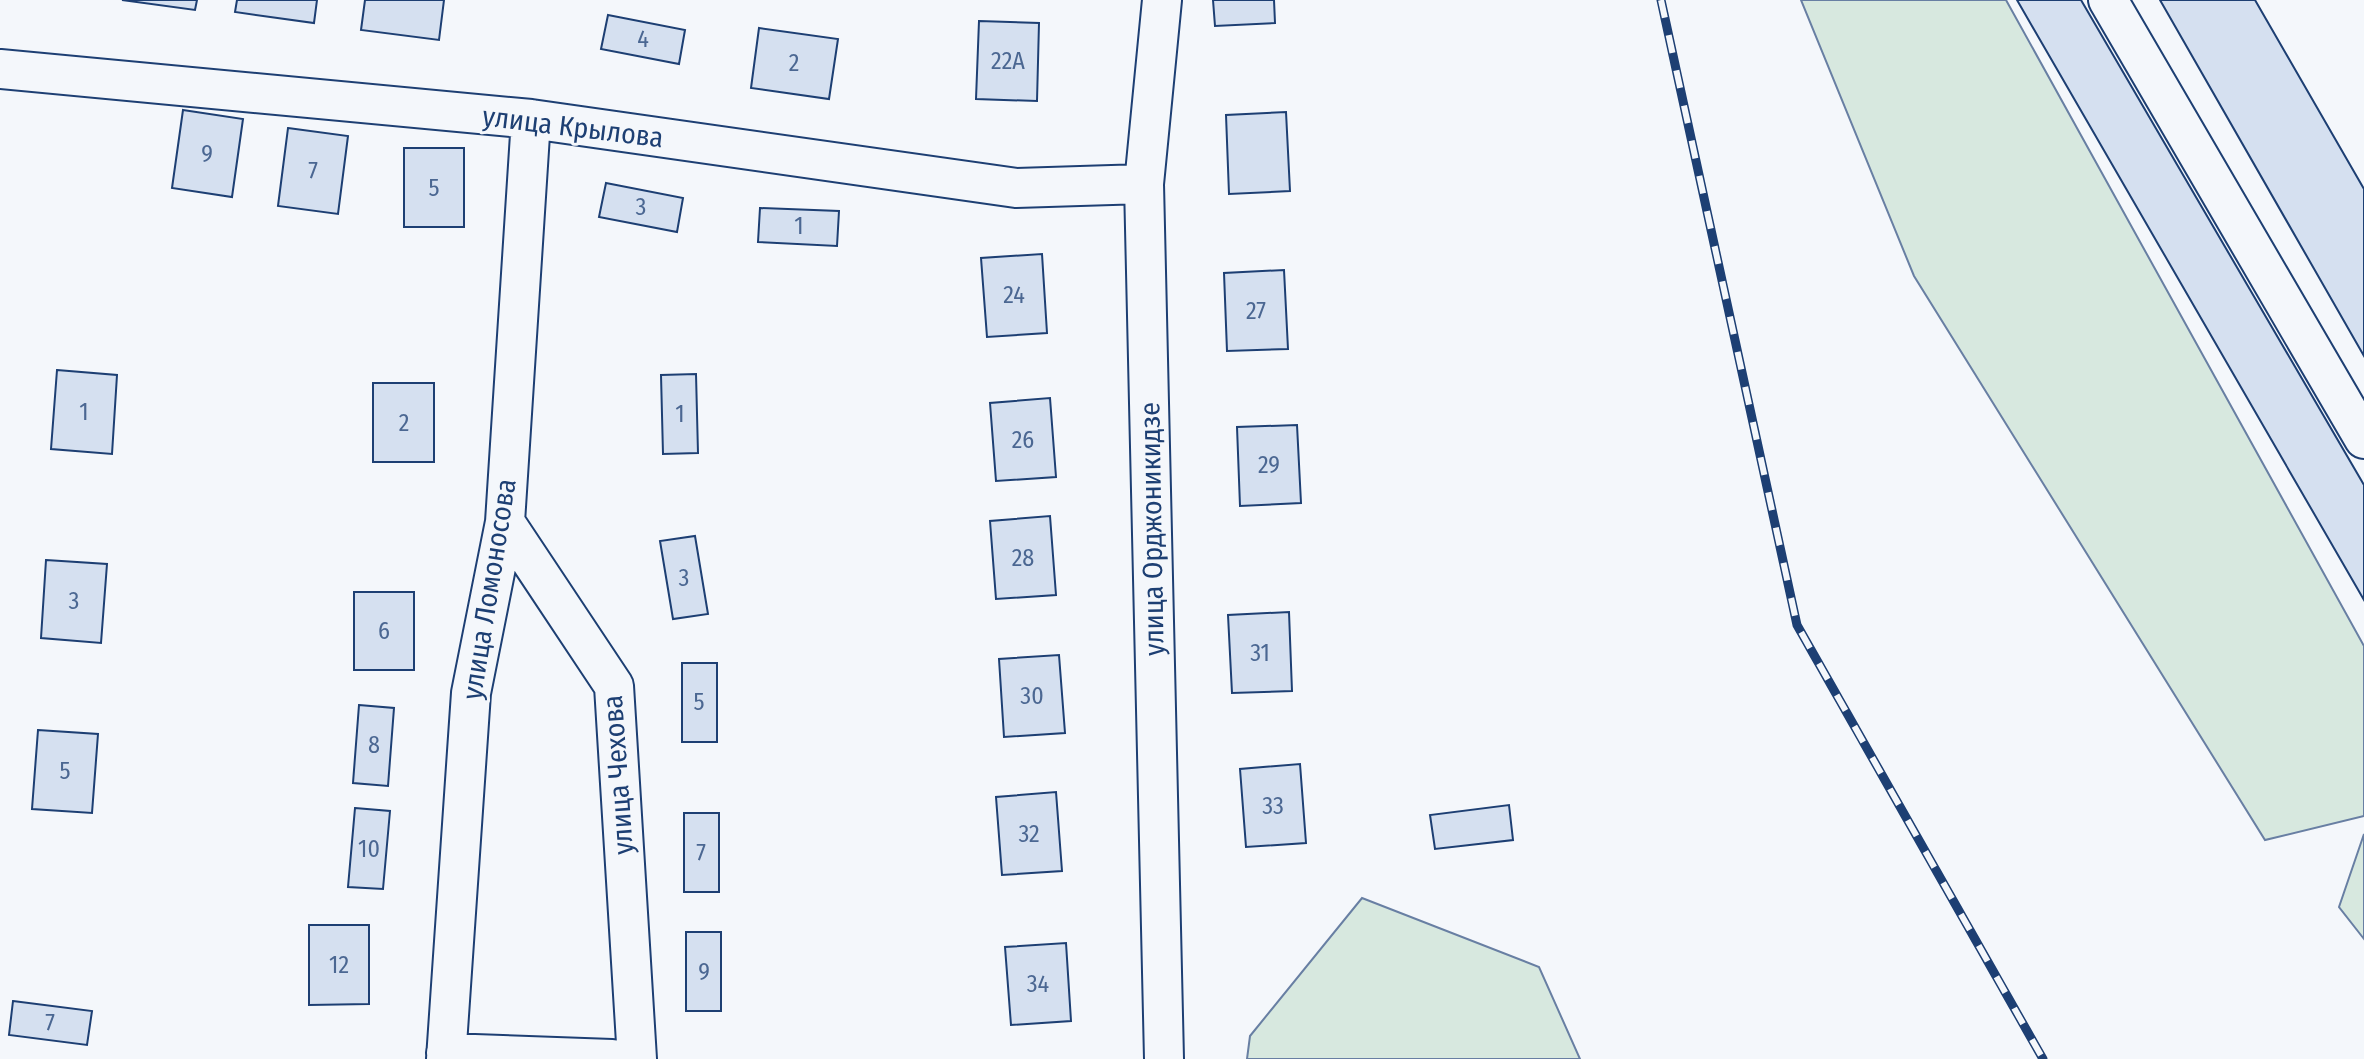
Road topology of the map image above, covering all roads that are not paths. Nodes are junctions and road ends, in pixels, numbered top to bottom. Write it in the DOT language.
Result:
graph roads {
  1 [pos="1162,0"];
  2 [pos="2108,0"];
  3 [pos="0,69"];
  4 [pos="531,119"];
  5 [pos="1144,184"];
  6 [pos="2364,439"];
  7 [pos="505,522"];
  8 [pos="446,1056"];
  9 [pos="612,1059"];
  10 [pos="637,1059"];
  11 [pos="1164,1059"];
  1 -- 5 [label="street, улица Орджоникидзе"];
  2 -- 6 [label="street"];
  3 -- 4 [label="street, улица Крылова"];
  4 -- 5 [label="street, улица Крылова"];
  4 -- 7 [label="street, улица Ломоносова"];
  5 -- 11 [label="street, улица Орджоникидзе"];
  7 -- 8 [label="street, улица Ломоносова"];
  7 -- 10 [label="street, улица Чехова"];
  8 -- 9 [label="street"];
}
